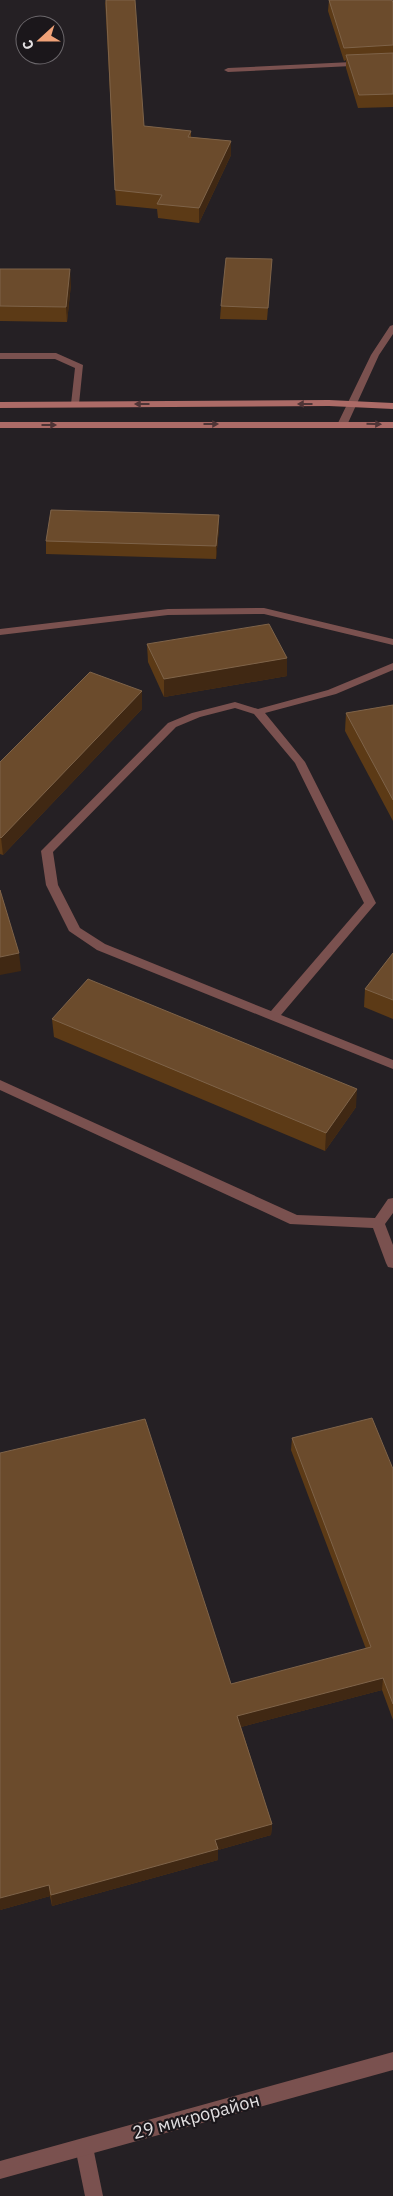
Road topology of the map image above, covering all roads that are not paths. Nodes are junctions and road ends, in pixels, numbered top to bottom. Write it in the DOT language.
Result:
graph roads {
  1 [pos="393,62"];
  2 [pos="228,70"];
  3 [pos="393,328"];
  4 [pos="0,356"];
  5 [pos="75,404"];
  6 [pos="0,405"];
  7 [pos="353,405"];
  8 [pos="393,406"];
  9 [pos="343,424"];
  10 [pos="0,425"];
  11 [pos="393,425"];
  12 [pos="0,632"];
  13 [pos="393,642"];
  14 [pos="393,666"];
  15 [pos="258,712"];
  16 [pos="273,1017"];
  17 [pos="393,1065"];
  18 [pos="0,1085"];
  19 [pos="393,1203"];
  20 [pos="378,1223"];
  21 [pos="393,1263"];
  22 [pos="393,2061"];
  23 [pos="84,2147"];
  24 [pos="0,2170"];
  25 [pos="94,2196"];
  1 -- 2 [label="street"];
  3 -- 7 [label="street"];
  4 -- 5 [label="street"];
  5 -- 6 [label="main road"];
  7 -- 5 [label="main road, one-way"];
  7 -- 8 [label="main road"];
  7 -- 9 [label="street"];
  10 -- 9 [label="main road, one-way"];
  9 -- 11 [label="main road, one-way"];
  12 -- 13 [label="street"];
  14 -- 15 [label="street"];
  15 -- 16 [label="street"];
  15 -- 16 [label="street"];
  16 -- 17 [label="street"];
  18 -- 20 [label="street"];
  19 -- 20 [label="street"];
  20 -- 21 [label="street"];
  22 -- 23 [label="street, 29 микрорайон"];
  23 -- 24 [label="street, 29 микрорайон"];
  23 -- 25 [label="street"];
}
